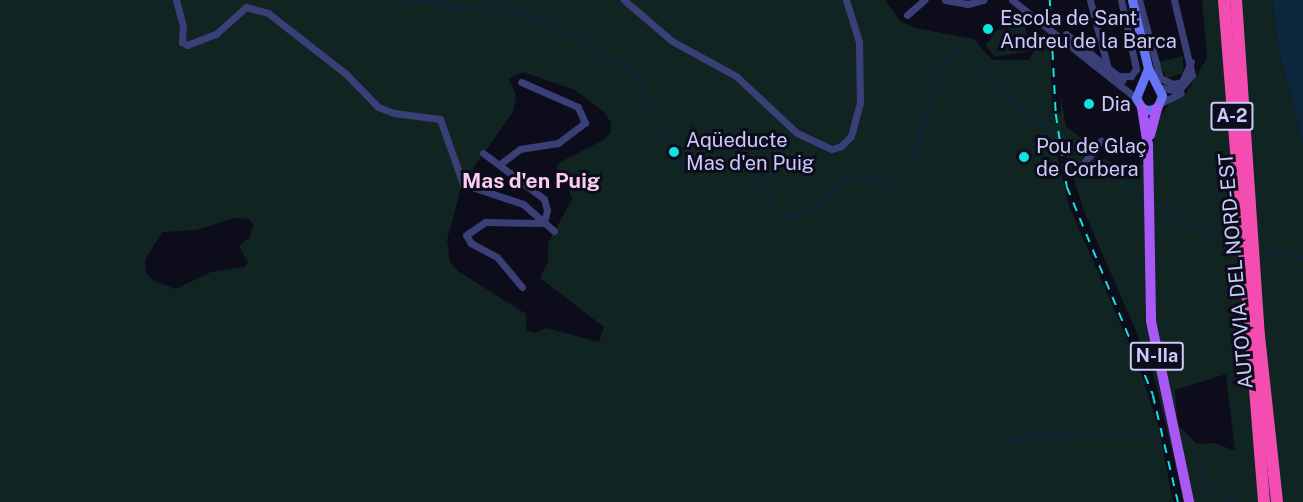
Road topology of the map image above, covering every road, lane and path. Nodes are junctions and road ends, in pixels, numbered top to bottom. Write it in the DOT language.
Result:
graph roads {
  1 [pos="176,0"];
  2 [pos="624,0"];
  3 [pos="846,0"];
  4 [pos="924,0"];
  5 [pos="945,0"];
  6 [pos="983,0"];
  7 [pos="1012,0"];
  8 [pos="1090,0"];
  9 [pos="1120,0"];
  10 [pos="1132,0"];
  11 [pos="1139,0"];
  12 [pos="1174,0"];
  13 [pos="1224,0"];
  14 [pos="1236,0"];
  15 [pos="907,15"];
  16 [pos="1064,36"];
  17 [pos="1107,65"];
  18 [pos="1190,65"];
  19 [pos="1148,68"];
  20 [pos="1122,76"];
  21 [pos="521,82"];
  22 [pos="1157,87"];
  23 [pos="1125,89"];
  24 [pos="1140,95"];
  25 [pos="1159,105"];
  26 [pos="1101,141"];
  27 [pos="1148,144"];
  28 [pos="483,153"];
  29 [pos="500,164"];
  30 [pos="1078,171"];
  31 [pos="544,223"];
  32 [pos="554,231"];
  33 [pos="522,287"];
  34 [pos="1270,439"];
  35 [pos="1263,500"];
  36 [pos="1189,502"];
  37 [pos="1276,502"];
  38 [pos="1284,502"];
  1 -- 31 [label="street"];
  2 -- 3 [label="street"];
  4 -- 15 [label="street"];
  5 -- 6 [label="street"];
  7 -- 16 [label="street"];
  8 -- 17 [label="street"];
  9 -- 20 [label="street"];
  10 -- 19 [label="main road"];
  11 -- 18 [label="street"];
  12 -- 18 [label="street"];
  13 -- 35 [label="highway, AUTOVIA DEL NORD-EST / A-2"];
  14 -- 34 [label="highway, AUTOVIA DEL NORD-EST / A-2"];
  16 -- 17 [label="street"];
  16 -- 23 [label="street"];
  17 -- 20 [label="street"];
  18 -- 22 [label="street"];
  18 -- 25 [label="street"];
  19 -- 22 [label="main road"];
  19 -- 24 [label="main road, N-IIa"];
  20 -- 23 [label="street"];
  21 -- 29 [label="street"];
  22 -- 24 [label="main road"];
  22 -- 25 [label="main road, N-IIa"];
  23 -- 24 [label="street"];
  24 -- 25 [label="main road"];
  24 -- 27 [label="main road, N-IIa"];
  25 -- 27 [label="main road, N-IIa"];
  26 -- 30 [label="street"];
  27 -- 36 [label="main road, N-IIa"];
  28 -- 29 [label="street"];
  29 -- 31 [label="street"];
  31 -- 32 [label="street"];
  31 -- 33 [label="street"];
  34 -- 37 [label="highway, AUTOVIA DEL NORD-EST / A-2"];
  34 -- 38 [label="highway"];
}
